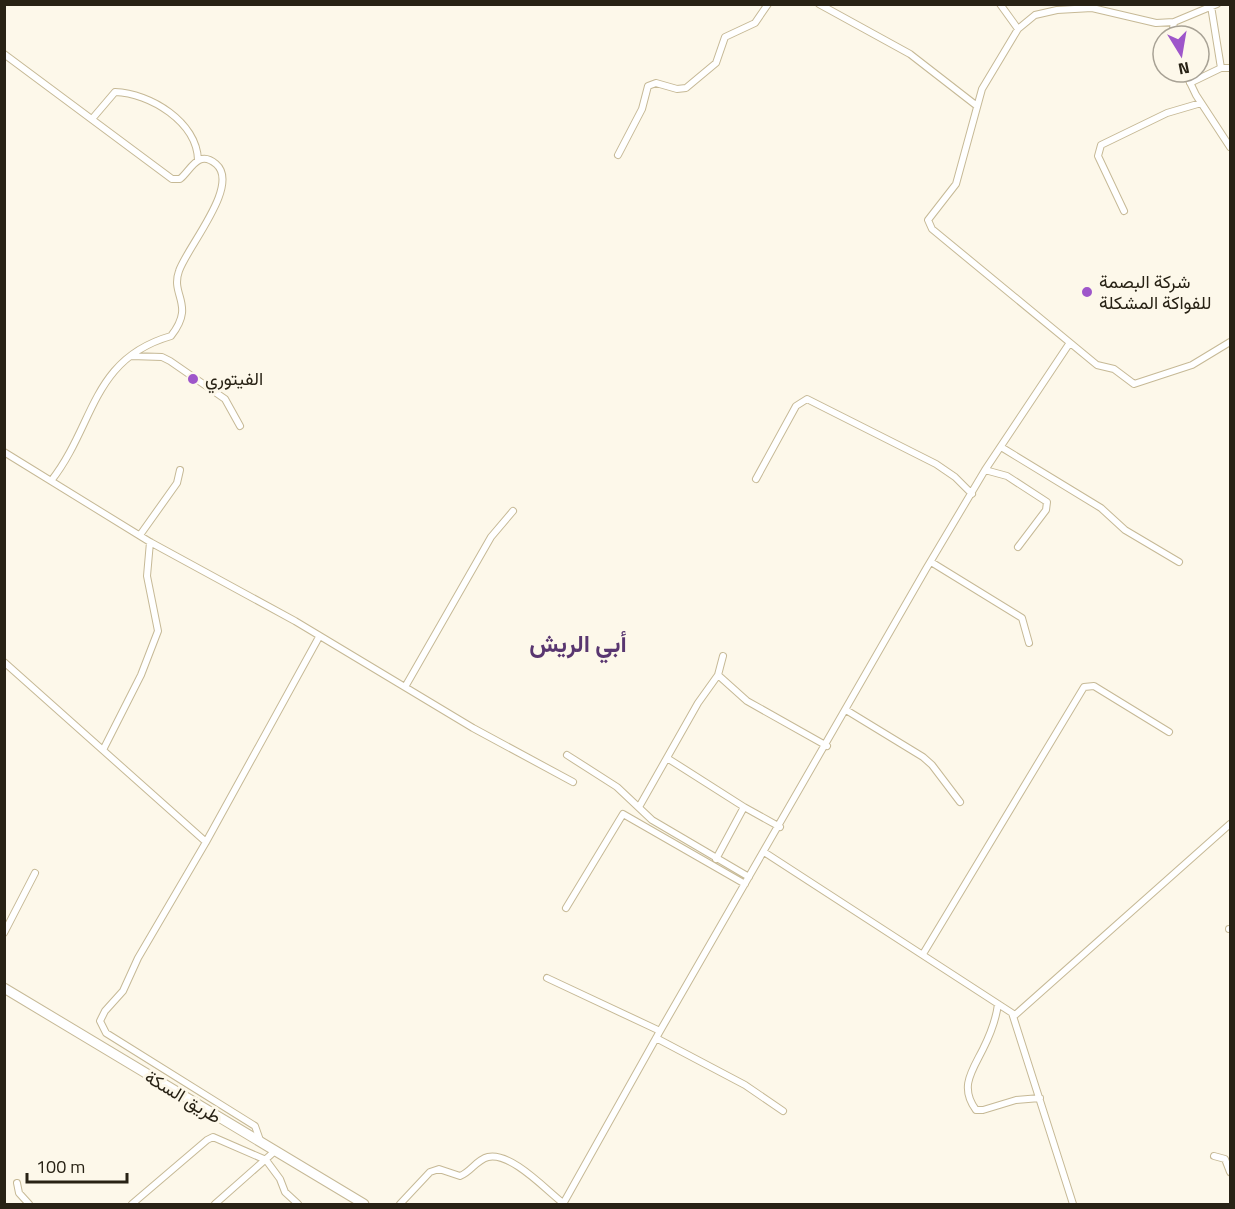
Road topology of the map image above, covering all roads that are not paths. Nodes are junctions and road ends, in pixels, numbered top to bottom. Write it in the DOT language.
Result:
graph roads {
  1 [pos="768,4"];
  2 [pos="819,4"];
  3 [pos="1000,4"];
  4 [pos="1214,5"];
  5 [pos="1174,22"];
  6 [pos="1018,29"];
  7 [pos="4,54"];
  8 [pos="1221,68"];
  9 [pos="1230,68"];
  10 [pos="1211,73"];
  11 [pos="1191,84"];
  12 [pos="1201,104"];
  13 [pos="977,106"];
  14 [pos="92,119"];
  15 [pos="1230,147"];
  16 [pos="618,155"];
  17 [pos="198,160"];
  18 [pos="1124,212"];
  19 [pos="1230,342"];
  20 [pos="1070,344"];
  21 [pos="130,356"];
  22 [pos="240,426"];
  23 [pos="1000,447"];
  24 [pos="4,452"];
  25 [pos="180,470"];
  26 [pos="985,470"];
  27 [pos="756,479"];
  28 [pos="51,481"];
  29 [pos="972,494"];
  30 [pos="513,512"];
  31 [pos="140,535"];
  32 [pos="150,542"];
  33 [pos="1018,547"];
  34 [pos="931,562"];
  35 [pos="1179,562"];
  36 [pos="319,637"];
  37 [pos="1029,643"];
  38 [pos="723,656"];
  39 [pos="4,662"];
  40 [pos="718,675"];
  41 [pos="405,687"];
  42 [pos="846,710"];
  43 [pos="1169,732"];
  44 [pos="826,746"];
  45 [pos="103,750"];
  46 [pos="567,755"];
  47 [pos="667,758"];
  48 [pos="573,782"];
  49 [pos="960,802"];
  50 [pos="639,807"];
  51 [pos="744,807"];
  52 [pos="1230,824"];
  53 [pos="780,826"];
  54 [pos="206,842"];
  55 [pos="764,852"];
  56 [pos="716,859"];
  57 [pos="35,873"];
  58 [pos="747,880"];
  59 [pos="566,908"];
  60 [pos="4,933"];
  61 [pos="923,954"];
  62 [pos="547,978"];
  63 [pos="4,987"];
  64 [pos="998,1004"];
  65 [pos="1014,1016"];
  66 [pos="660,1031"];
  67 [pos="656,1038"];
  68 [pos="1040,1098"];
  69 [pos="783,1112"];
  70 [pos="261,1144"];
  71 [pos="275,1151"];
  72 [pos="1214,1156"];
  73 [pos="266,1160"];
  74 [pos="1230,1172"];
  75 [pos="17,1183"];
  76 [pos="29,1204"];
  77 [pos="132,1204"];
  78 [pos="215,1204"];
  79 [pos="298,1204"];
  80 [pos="364,1204"];
  81 [pos="400,1204"];
  82 [pos="563,1204"];
  83 [pos="1073,1204"];
  1 -- 16 [label="street"];
  2 -- 13 [label="street"];
  3 -- 6 [label="street"];
  4 -- 5 [label="street"];
  4 -- 8 [label="street"];
  5 -- 6 [label="street"];
  6 -- 13 [label="street"];
  7 -- 14 [label="street"];
  8 -- 9 [label="street"];
  8 -- 10 [label="street"];
  11 -- 12 [label="street"];
  12 -- 15 [label="street"];
  12 -- 18 [label="street"];
  13 -- 20 [label="street"];
  14 -- 17 [label="street"];
  14 -- 17 [label="street"];
  17 -- 21 [label="street"];
  19 -- 20 [label="street"];
  20 -- 23 [label="street"];
  21 -- 22 [label="street"];
  21 -- 28 [label="street"];
  23 -- 26 [label="street"];
  23 -- 35 [label="street"];
  24 -- 28 [label="street"];
  25 -- 31 [label="street"];
  26 -- 29 [label="street"];
  26 -- 33 [label="street"];
  27 -- 29 [label="street"];
  28 -- 31 [label="street"];
  29 -- 34 [label="street"];
  30 -- 41 [label="street"];
  31 -- 32 [label="street"];
  32 -- 36 [label="street"];
  32 -- 45 [label="street"];
  34 -- 37 [label="street"];
  34 -- 42 [label="street"];
  36 -- 41 [label="street"];
  36 -- 54 [label="street"];
  38 -- 40 [label="street"];
  39 -- 45 [label="street"];
  40 -- 44 [label="street"];
  40 -- 47 [label="street"];
  41 -- 48 [label="street"];
  42 -- 44 [label="street"];
  42 -- 49 [label="street"];
  43 -- 61 [label="street"];
  44 -- 53 [label="street"];
  45 -- 54 [label="street"];
  46 -- 50 [label="street"];
  47 -- 50 [label="street"];
  47 -- 51 [label="street"];
  50 -- 56 [label="street"];
  51 -- 53 [label="street"];
  51 -- 56 [label="street"];
  52 -- 65 [label="street"];
  53 -- 55 [label="street"];
  54 -- 70 [label="street"];
  55 -- 58 [label="street"];
  55 -- 61 [label="street"];
  56 -- 58 [label="street"];
  57 -- 60 [label="street"];
  58 -- 59 [label="street"];
  58 -- 66 [label="street"];
  61 -- 64 [label="street"];
  62 -- 66 [label="street"];
  63 -- 70 [label="main road, طريق السكة"];
  64 -- 65 [label="street"];
  64 -- 68 [label="street"];
  65 -- 68 [label="street"];
  66 -- 67 [label="street"];
  67 -- 69 [label="street"];
  67 -- 82 [label="street"];
  68 -- 83 [label="street"];
  70 -- 71 [label="main road, طريق السكة"];
  71 -- 73 [label="street"];
  71 -- 80 [label="main road, طريق السكة"];
  72 -- 74 [label="street"];
  73 -- 77 [label="street"];
  73 -- 78 [label="street"];
  73 -- 79 [label="street"];
  75 -- 76 [label="street"];
  81 -- 82 [label="street"];
}
